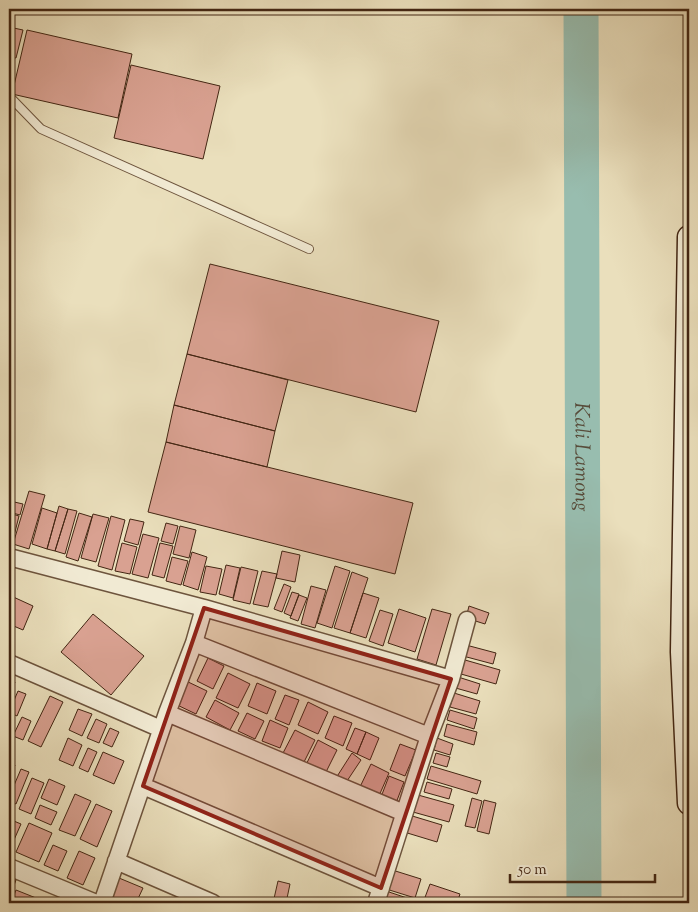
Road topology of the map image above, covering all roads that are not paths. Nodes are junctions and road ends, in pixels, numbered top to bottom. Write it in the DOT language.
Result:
graph roads {
  1 [pos="9,96"];
  2 [pos="689,237"];
  3 [pos="309,249"];
  4 [pos="9,557"];
  5 [pos="204,608"];
  6 [pos="466,620"];
  7 [pos="194,643"];
  8 [pos="686,655"];
  9 [pos="9,663"];
  10 [pos="451,679"];
  11 [pos="167,713"];
  12 [pos="162,729"];
  13 [pos="429,736"];
  14 [pos="143,786"];
  15 [pos="689,803"];
  16 [pos="404,813"];
  17 [pos="116,861"];
  18 [pos="9,867"];
  19 [pos="379,896"];
  20 [pos="96,903"];
  21 [pos="102,903"];
  22 [pos="213,903"];
  1 -- 3 [label="lane"];
  2 -- 8 [label="street"];
  4 -- 5 [label="street"];
  5 -- 7 [label="street"];
  5 -- 10 [label="street"];
  6 -- 10 [label="street"];
  7 -- 11 [label="street"];
  7 -- 13 [label="street"];
  8 -- 15 [label="street"];
  9 -- 12 [label="street"];
  10 -- 13 [label="street"];
  11 -- 12 [label="street"];
  11 -- 16 [label="street"];
  12 -- 14 [label="street"];
  13 -- 16 [label="street"];
  14 -- 17 [label="street"];
  14 -- 19 [label="street"];
  16 -- 19 [label="street"];
  17 -- 21 [label="street"];
  17 -- 22 [label="street"];
  18 -- 20 [label="street"];
}
